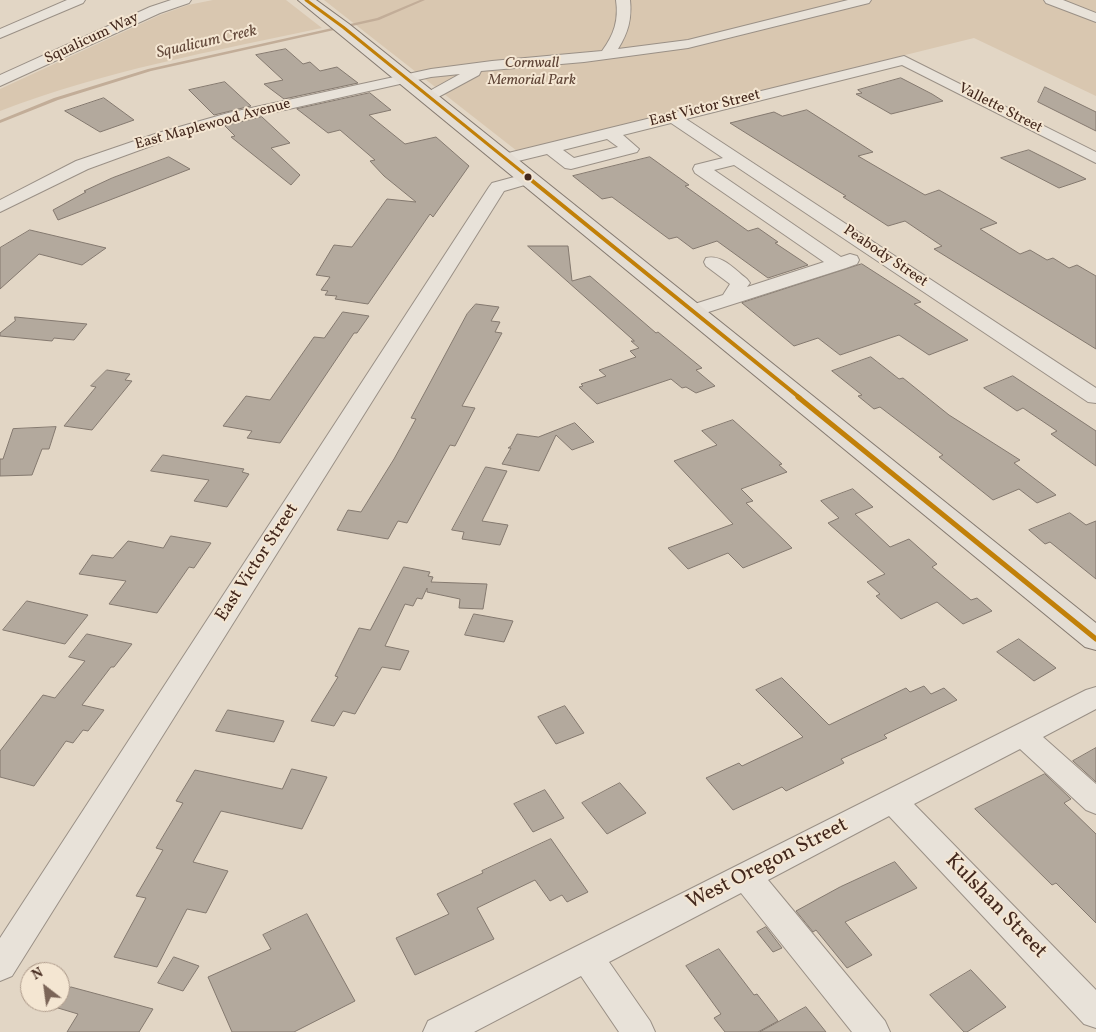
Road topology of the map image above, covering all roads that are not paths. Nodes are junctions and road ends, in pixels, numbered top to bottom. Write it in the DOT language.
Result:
graph roads {
  1 [pos="78,0"];
  2 [pos="184,0"];
  3 [pos="306,0"];
  4 [pos="622,0"];
  5 [pos="864,0"];
  6 [pos="1051,0"];
  7 [pos="1096,18"];
  8 [pos="0,34"];
  9 [pos="607,55"];
  10 [pos="904,60"];
  11 [pos="492,65"];
  12 [pos="406,78"];
  13 [pos="0,81"];
  14 [pos="429,97"];
  15 [pos="673,117"];
  16 [pos="610,133"];
  17 [pos="550,148"];
  18 [pos="1096,158"];
  19 [pos="506,159"];
  20 [pos="737,159"];
  21 [pos="529,178"];
  22 [pos="791,195"];
  23 [pos="754,206"];
  24 [pos="0,207"];
  25 [pos="876,252"];
  26 [pos="713,262"];
  27 [pos="839,264"];
  28 [pos="731,298"];
  29 [pos="692,311"];
  30 [pos="1096,397"];
  31 [pos="1096,639"];
  32 [pos="1096,697"];
  33 [pos="1023,735"];
  34 [pos="893,801"];
  35 [pos="1096,802"];
  36 [pos="746,876"];
  37 [pos="587,957"];
  38 [pos="0,966"];
  39 [pos="1096,1014"];
  40 [pos="440,1032"];
  41 [pos="638,1032"];
  42 [pos="873,1032"];
  1 -- 8 [label="street"];
  2 -- 13 [label="street, Squalicum Way"];
  3 -- 12 [label="main road"];
  4 -- 9 [label="street"];
  5 -- 9 [label="street"];
  6 -- 7 [label="street"];
  9 -- 11 [label="street"];
  10 -- 15 [label="street, East Victor Street"];
  10 -- 18 [label="street, Vallette Street"];
  11 -- 12 [label="street, East Maplewood Avenue"];
  11 -- 14 [label="street"];
  12 -- 14 [label="main road"];
  12 -- 24 [label="street, East Maplewood Avenue"];
  14 -- 19 [label="main road"];
  15 -- 16 [label="street, East Victor Street"];
  15 -- 20 [label="street, Peabody Street"];
  16 -- 17 [label="street, East Victor Street"];
  16 -- 17 [label="street"];
  17 -- 19 [label="street, East Victor Street"];
  19 -- 21 [label="main road"];
  20 -- 22 [label="street, Peabody Street"];
  20 -- 23 [label="street"];
  21 -- 29 [label="main road"];
  21 -- 38 [label="street, East Victor Street"];
  22 -- 23 [label="street"];
  22 -- 25 [label="street, Peabody Street"];
  23 -- 27 [label="street"];
  25 -- 27 [label="street"];
  25 -- 30 [label="street, Peabody Street"];
  26 -- 28 [label="street"];
  27 -- 28 [label="street"];
  28 -- 29 [label="street"];
  29 -- 31 [label="main road"];
  32 -- 33 [label="street, West Oregon Street"];
  33 -- 34 [label="street, West Oregon Street"];
  33 -- 35 [label="street"];
  34 -- 36 [label="street, West Oregon Street"];
  34 -- 39 [label="street, Kulshan Street"];
  36 -- 37 [label="street, West Oregon Street"];
  36 -- 42 [label="street"];
  37 -- 40 [label="street, West Oregon Street"];
  37 -- 41 [label="street"];
}
